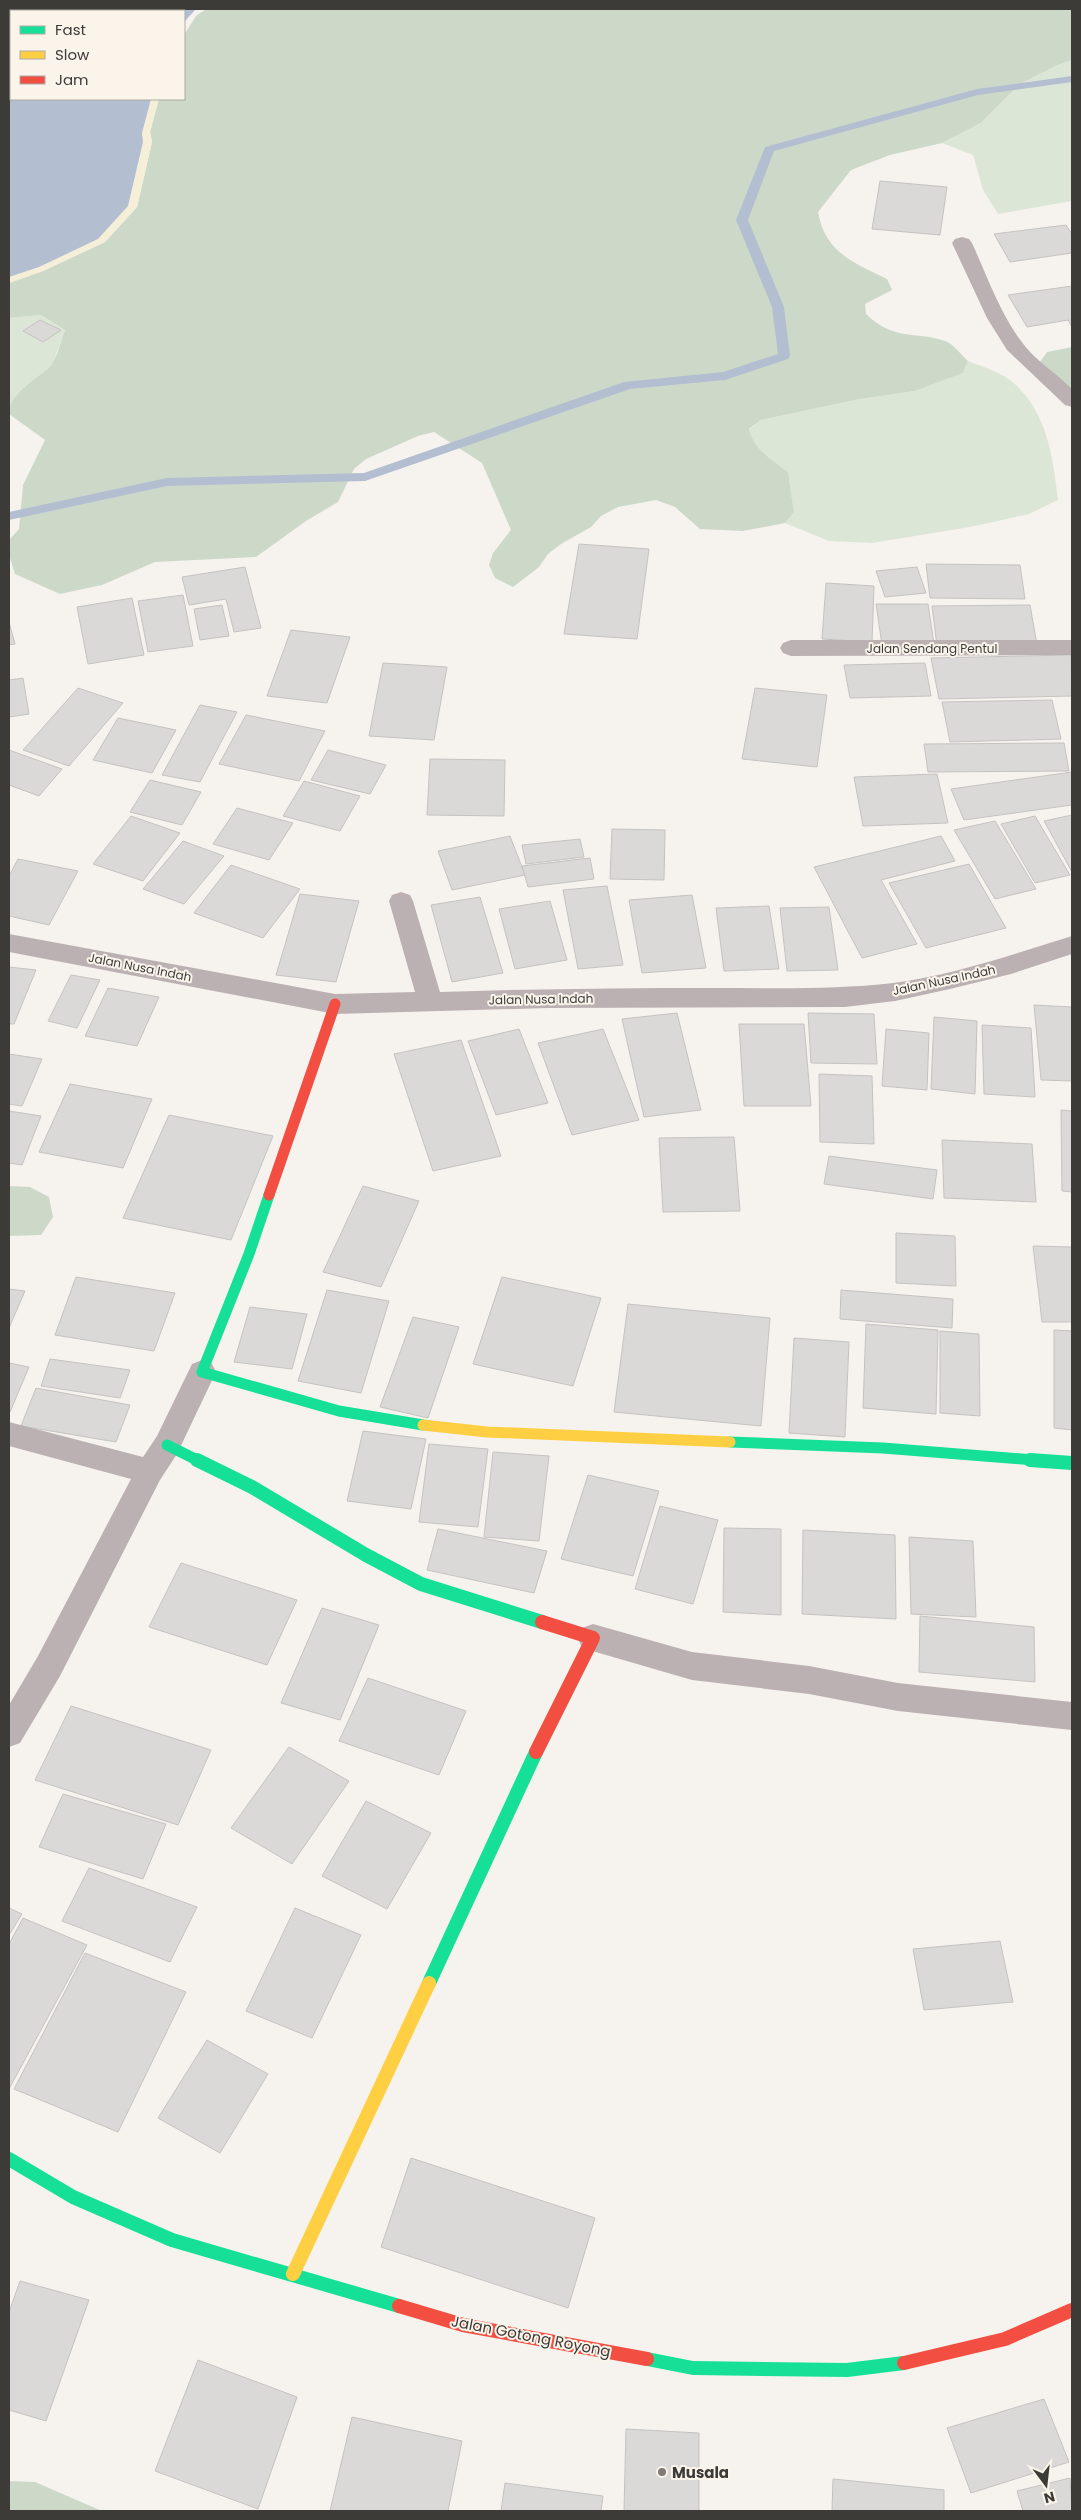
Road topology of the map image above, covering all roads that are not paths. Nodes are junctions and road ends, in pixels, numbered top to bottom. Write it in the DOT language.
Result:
graph roads {
  1 [pos="962,242"];
  2 [pos="1072,401"];
  3 [pos="791,648"];
  4 [pos="1072,648"];
  5 [pos="401,901"];
  6 [pos="9,943"];
  7 [pos="1072,945"];
  8 [pos="430,1001"];
  9 [pos="335,1004"];
  10 [pos="202,1372"];
  11 [pos="9,1434"];
  12 [pos="167,1445"];
  13 [pos="1072,1463"];
  14 [pos="150,1471"];
  15 [pos="593,1638"];
  16 [pos="1072,1716"];
  17 [pos="9,1733"];
  18 [pos="9,2159"];
  19 [pos="293,2274"];
  20 [pos="1072,2310"];
  1 -- 2 [label="street"];
  3 -- 4 [label="street, Jalan Sendang Pentul"];
  5 -- 8 [label="street"];
  6 -- 9 [label="street, Jalan Nusa Indah"];
  7 -- 8 [label="street, Jalan Nusa Indah"];
  8 -- 9 [label="street, Jalan Nusa Indah"];
  9 -- 10 [label="street"];
  10 -- 12 [label="street"];
  10 -- 13 [label="street"];
  11 -- 14 [label="street"];
  12 -- 14 [label="street"];
  12 -- 15 [label="street"];
  14 -- 17 [label="street"];
  15 -- 16 [label="street"];
  15 -- 19 [label="street"];
  18 -- 19 [label="street, Jalan Gotong Royong"];
  19 -- 20 [label="street, Jalan Gotong Royong"];
}
